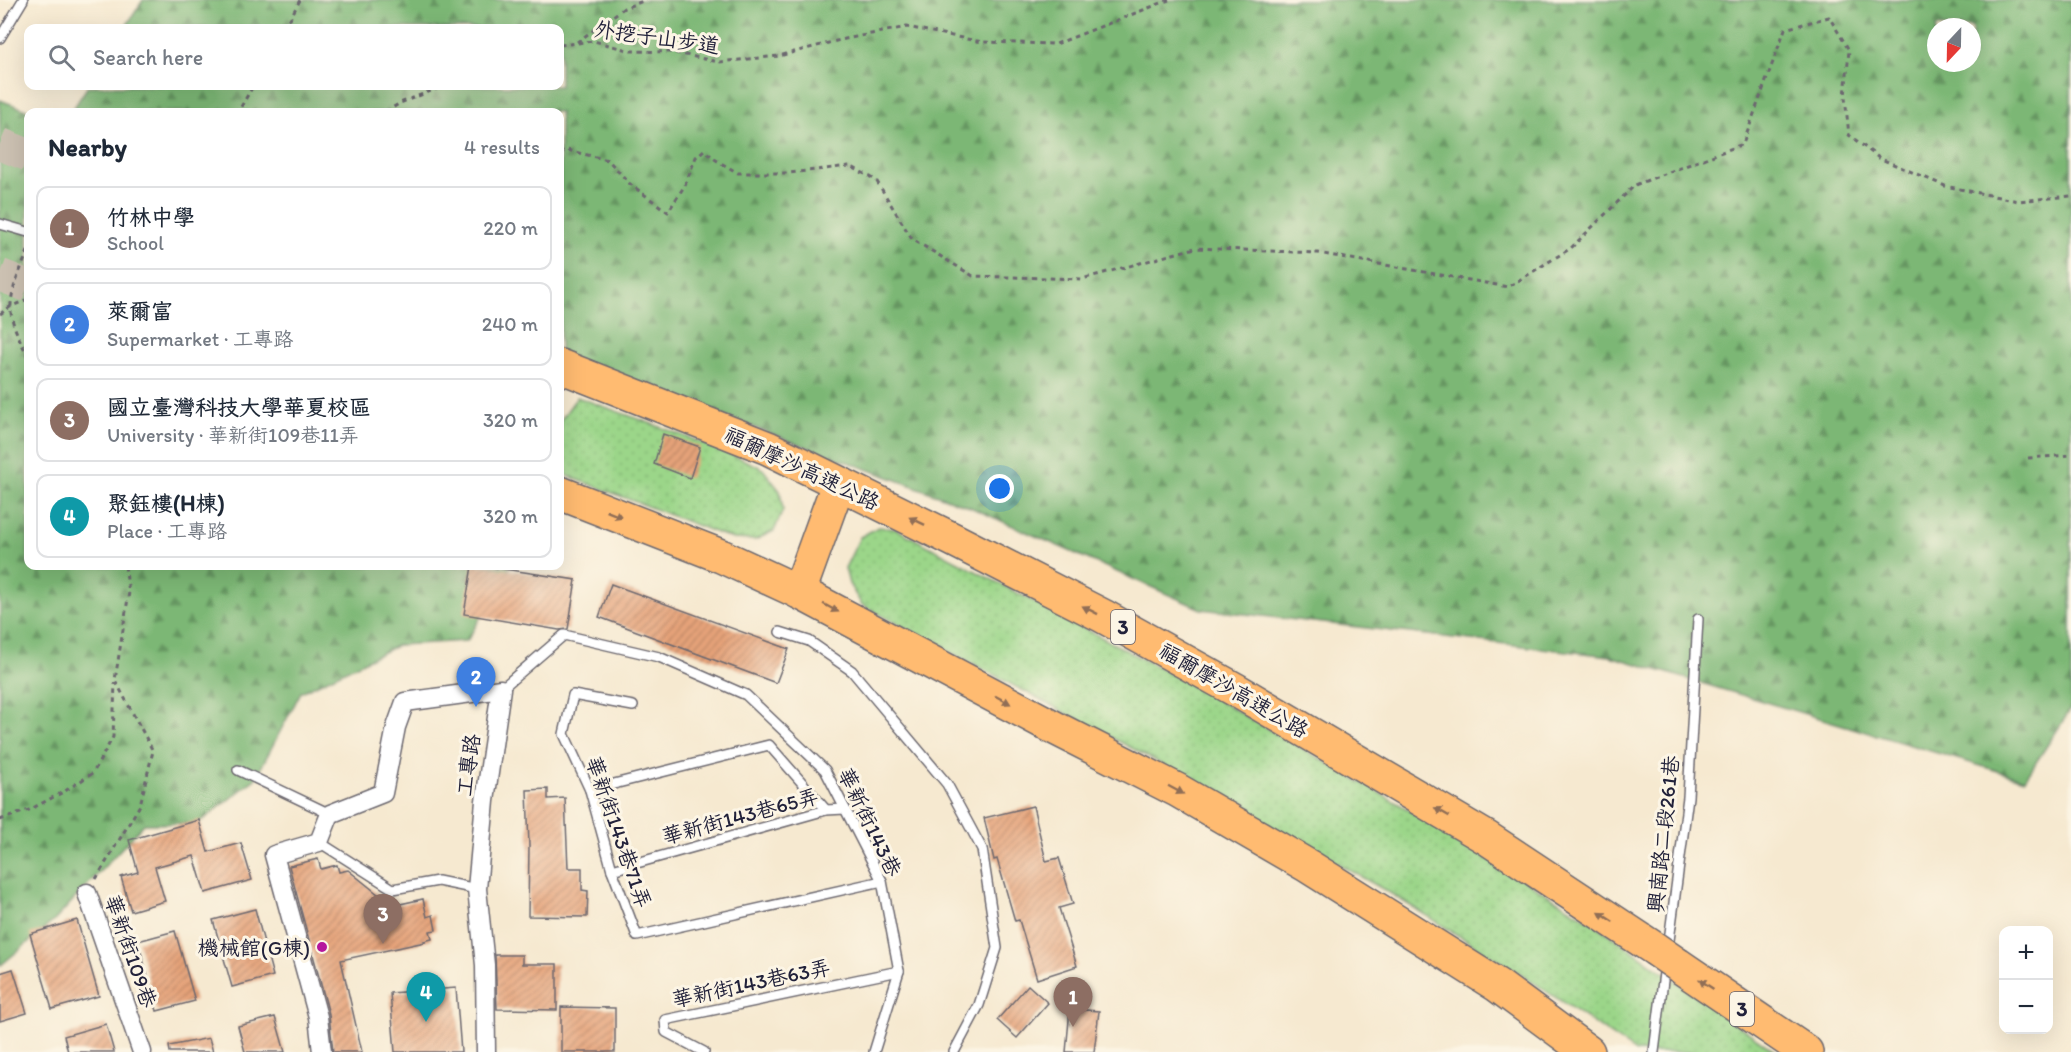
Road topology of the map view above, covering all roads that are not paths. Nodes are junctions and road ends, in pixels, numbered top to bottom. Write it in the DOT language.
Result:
graph roads {
  1 [pos="23,0"];
  2 [pos="0,38"];
  3 [pos="0,224"];
  4 [pos="24,231"];
  5 [pos="564,368"];
  6 [pos="841,484"];
  7 [pos="564,495"];
  8 [pos="800,591"];
  9 [pos="1698,619"];
  10 [pos="780,632"];
  11 [pos="501,689"];
  12 [pos="633,706"];
  13 [pos="238,770"];
  14 [pos="590,790"];
  15 [pos="844,809"];
  16 [pos="826,810"];
  17 [pos="330,814"];
  18 [pos="319,842"];
  19 [pos="612,870"];
  20 [pos="882,881"];
  21 [pos="477,889"];
  22 [pos="87,893"];
  23 [pos="899,971"];
  24 [pos="142,1052"];
  25 [pos="322,1052"];
  26 [pos="486,1052"];
  27 [pos="704,1052"];
  28 [pos="874,1052"];
  29 [pos="954,1052"];
  30 [pos="1588,1052"];
  31 [pos="1654,1052"];
  32 [pos="1806,1052"];
  1 -- 2 [label="lane"];
  3 -- 4 [label="lane"];
  5 -- 6 [label="highway, 福爾摩沙高速公路 / 3"];
  6 -- 8 [label="highway"];
  32 -- 6 [label="highway, 福爾摩沙高速公路 / 3, one-way"];
  7 -- 8 [label="highway, one-way"];
  8 -- 30 [label="highway, one-way"];
  9 -- 31 [label="lane, 興南路二段261巷"];
  10 -- 29 [label="lane"];
  11 -- 15 [label="lane, 華新街143巷"];
  11 -- 17 [label="street"];
  11 -- 21 [label="street, 工專路"];
  12 -- 14 [label="lane, 華新街143巷71弄"];
  13 -- 17 [label="lane"];
  14 -- 16 [label="lane"];
  14 -- 19 [label="lane, 華新街143巷71弄"];
  15 -- 16 [label="lane, 華新街143巷65弄"];
  15 -- 20 [label="lane, 華新街143巷"];
  16 -- 19 [label="lane, 華新街143巷65弄"];
  17 -- 18 [label="street"];
  18 -- 21 [label="lane"];
  18 -- 25 [label="street"];
  19 -- 20 [label="lane, 華新街143巷71弄"];
  20 -- 23 [label="lane, 華新街143巷"];
  21 -- 26 [label="street, 工專路"];
  22 -- 24 [label="street, 華新街109巷"];
  23 -- 27 [label="lane, 華新街143巷63弄"];
  23 -- 28 [label="lane, 華新街143巷"];
}
